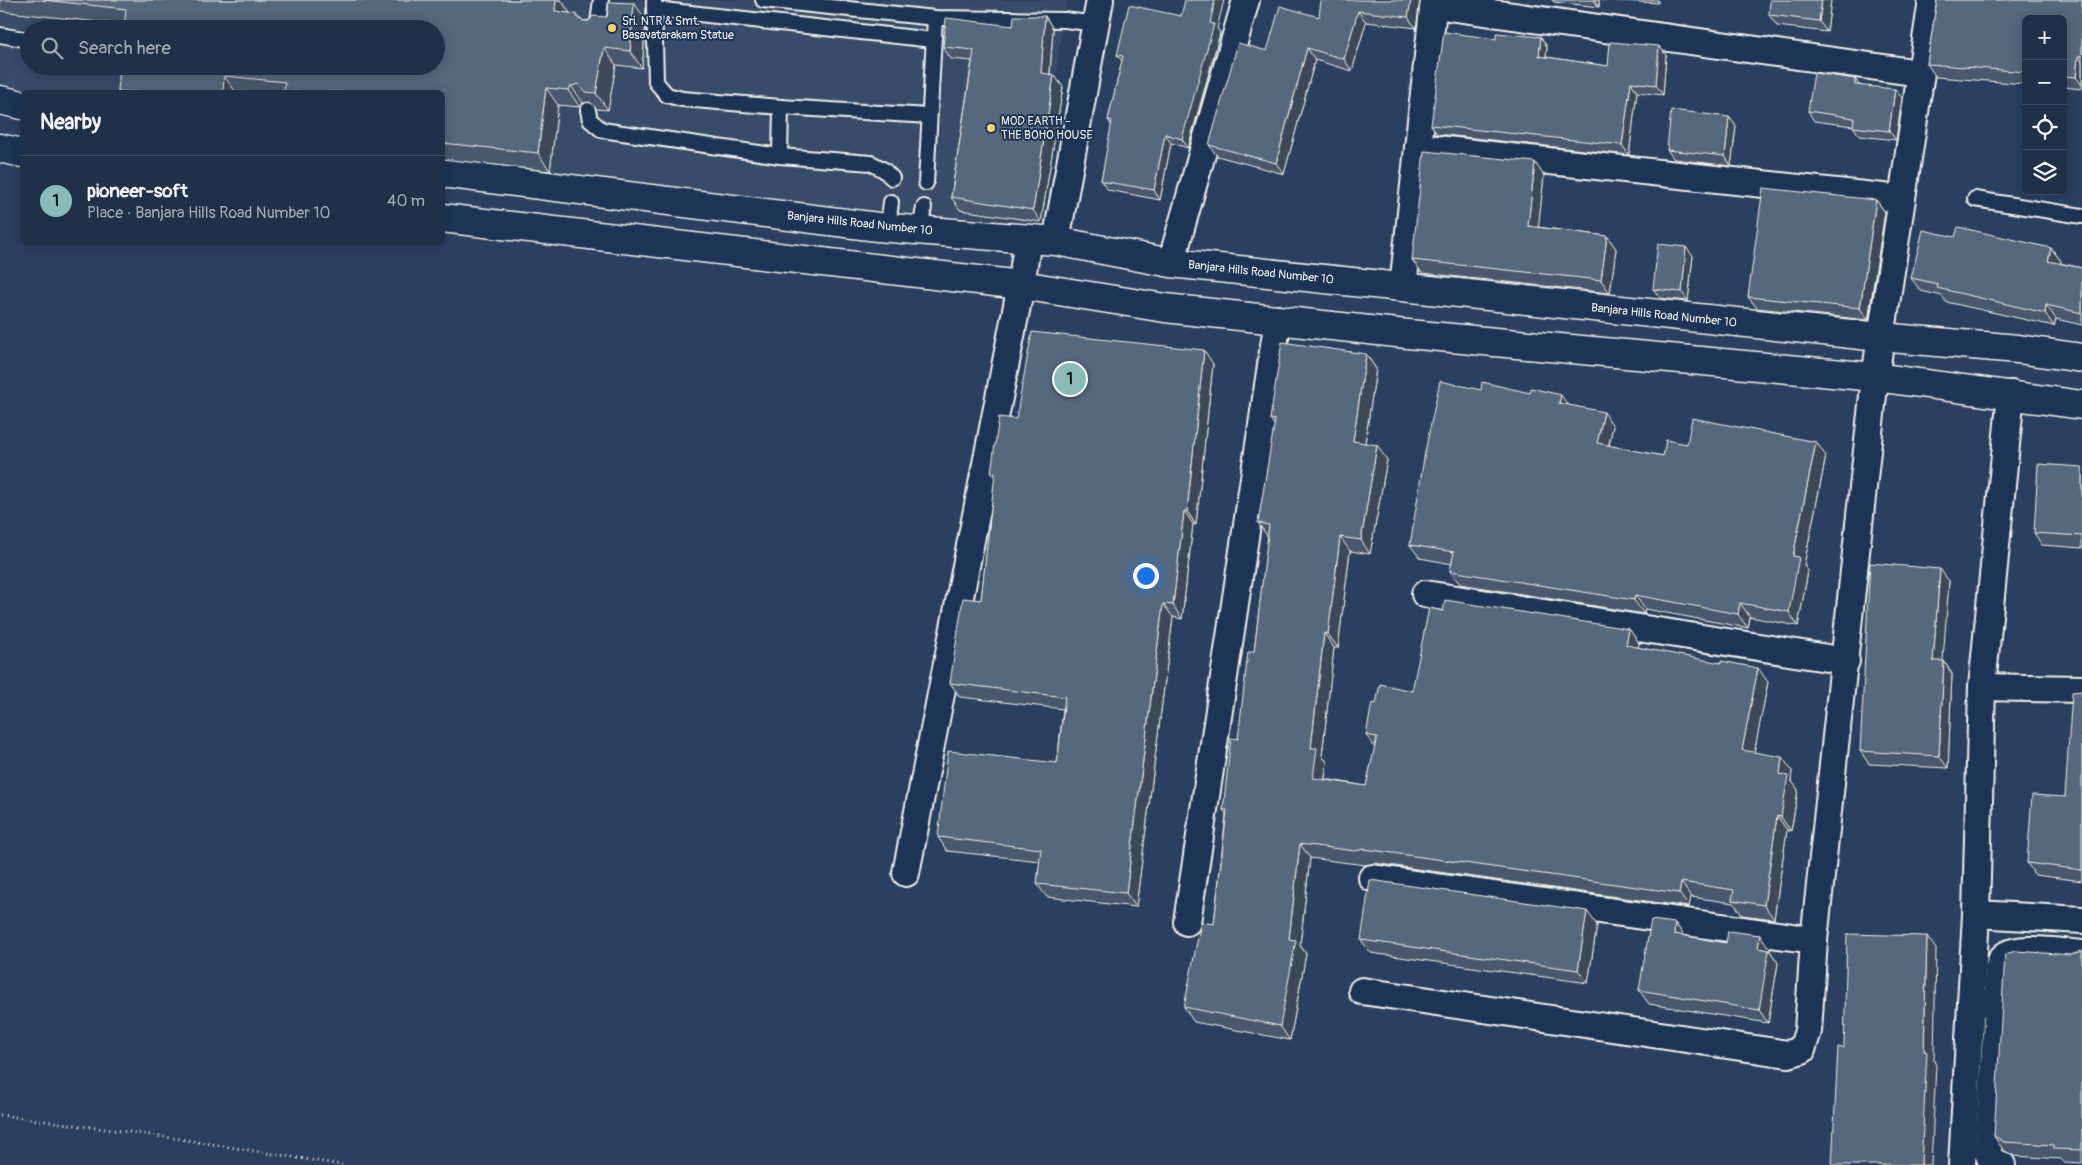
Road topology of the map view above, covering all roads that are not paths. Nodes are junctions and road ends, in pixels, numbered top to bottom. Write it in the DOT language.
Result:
graph roads {
  1 [pos="601,0"];
  2 [pos="763,0"];
  3 [pos="1246,0"];
  4 [pos="1932,0"];
  5 [pos="1434,3"];
  6 [pos="654,5"];
  7 [pos="1098,12"];
  8 [pos="936,18"];
  9 [pos="597,30"];
  10 [pos="0,35"];
  11 [pos="20,38"];
  12 [pos="933,40"];
  13 [pos="1920,73"];
  14 [pos="0,100"];
  15 [pos="20,105"];
  16 [pos="781,107"];
  17 [pos="588,110"];
  18 [pos="929,116"];
  19 [pos="1418,146"];
  20 [pos="0,148"];
  21 [pos="20,153"];
  22 [pos="780,156"];
  23 [pos="445,173"];
  24 [pos="892,178"];
  25 [pos="926,183"];
  26 [pos="1902,199"];
  27 [pos="1975,199"];
  28 [pos="2082,216"];
  29 [pos="445,218"];
  30 [pos="1028,239"];
  31 [pos="1056,241"];
  32 [pos="1171,263"];
  33 [pos="1021,285"];
  34 [pos="1403,287"];
  35 [pos="1278,320"];
  36 [pos="1880,337"];
  37 [pos="2082,358"];
  38 [pos="1875,377"];
  39 [pos="2012,394"];
  40 [pos="2082,405"];
  41 [pos="1425,594"];
  42 [pos="1846,661"];
  43 [pos="1982,687"];
  44 [pos="2082,689"];
  45 [pos="906,873"];
  46 [pos="1372,878"];
  47 [pos="1976,914"];
  48 [pos="2082,920"];
  49 [pos="1187,922"];
  50 [pos="1814,940"];
  51 [pos="2082,954"];
  52 [pos="1362,991"];
  53 [pos="1971,1001"];
  54 [pos="1998,1004"];
  55 [pos="1962,1165"];
  56 [pos="2002,1165"];
  1 -- 9 [label="lane"];
  2 -- 8 [label="lane"];
  3 -- 32 [label="street"];
  4 -- 13 [label="street"];
  5 -- 13 [label="street"];
  5 -- 19 [label="street"];
  6 -- 12 [label="lane"];
  6 -- 16 [label="lane"];
  7 -- 8 [label="lane"];
  7 -- 31 [label="street"];
  8 -- 12 [label="lane"];
  10 -- 11 [label="lane"];
  12 -- 18 [label="lane"];
  13 -- 26 [label="street"];
  14 -- 15 [label="main road"];
  16 -- 18 [label="lane"];
  16 -- 22 [label="lane"];
  17 -- 22 [label="lane"];
  18 -- 25 [label="lane"];
  19 -- 26 [label="street"];
  19 -- 34 [label="street"];
  20 -- 21 [label="main road"];
  22 -- 24 [label="lane"];
  23 -- 30 [label="main road, Banjara Hills Road Number 10"];
  26 -- 36 [label="street"];
  27 -- 28 [label="lane"];
  29 -- 33 [label="main road"];
  30 -- 31 [label="main road, Banjara Hills Road Number 10"];
  30 -- 33 [label="street"];
  31 -- 32 [label="main road, Banjara Hills Road Number 10"];
  32 -- 34 [label="main road, Banjara Hills Road Number 10"];
  33 -- 35 [label="main road"];
  33 -- 45 [label="street"];
  34 -- 36 [label="main road, Banjara Hills Road Number 10"];
  35 -- 38 [label="main road"];
  35 -- 49 [label="street"];
  36 -- 37 [label="main road, Banjara Hills Road Number 10"];
  36 -- 38 [label="street"];
  38 -- 39 [label="main road"];
  38 -- 42 [label="street"];
  39 -- 40 [label="main road"];
  39 -- 43 [label="street"];
  41 -- 42 [label="street"];
  42 -- 50 [label="street"];
  43 -- 44 [label="street"];
  43 -- 47 [label="street"];
  46 -- 50 [label="street"];
  47 -- 48 [label="street"];
  47 -- 53 [label="street"];
  50 -- 52 [label="street"];
  51 -- 54 [label="street"];
  53 -- 54 [label="street"];
  53 -- 55 [label="street"];
  54 -- 56 [label="street"];
}
